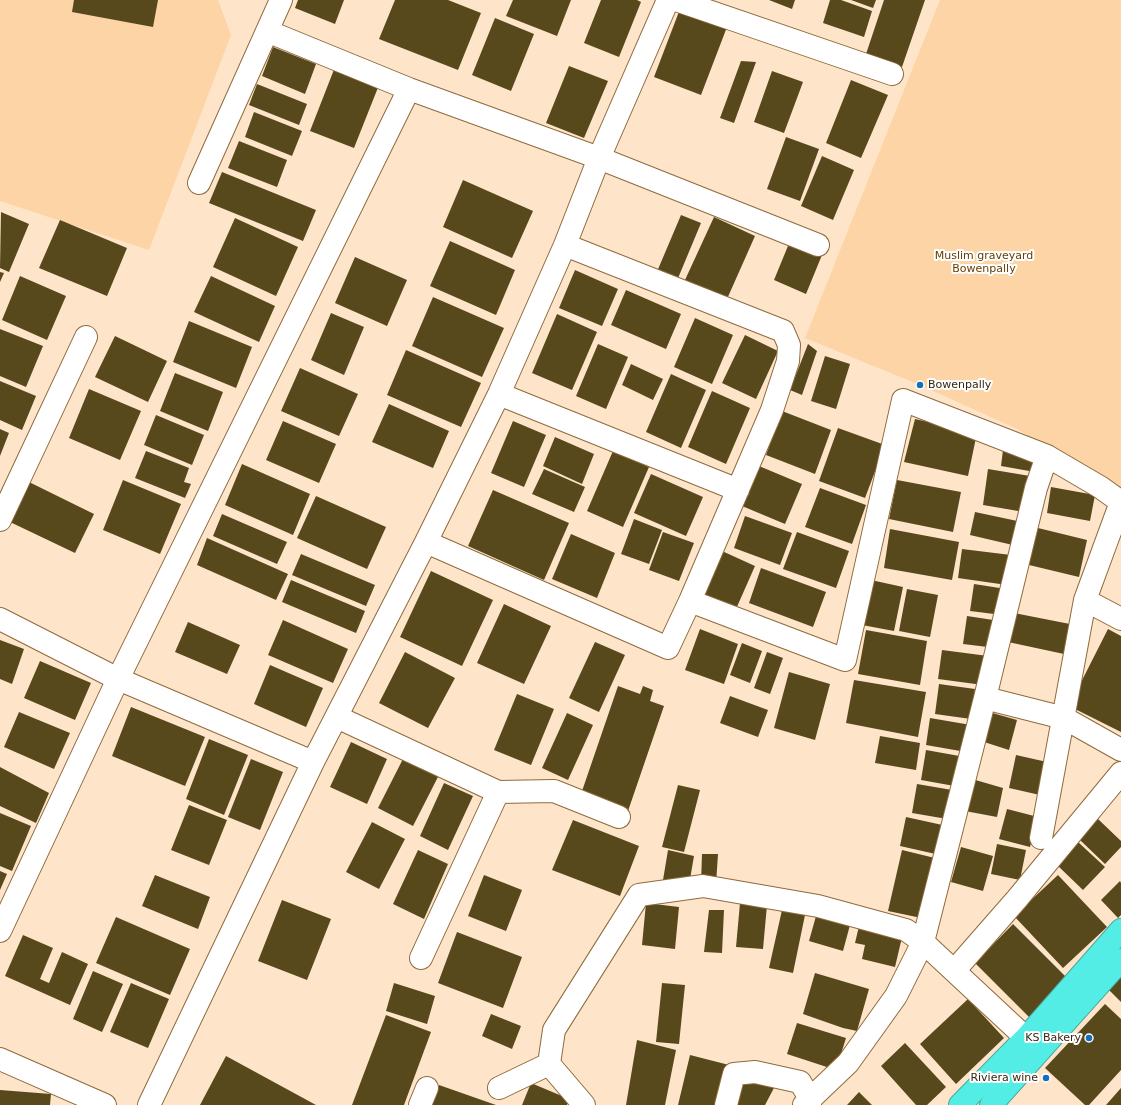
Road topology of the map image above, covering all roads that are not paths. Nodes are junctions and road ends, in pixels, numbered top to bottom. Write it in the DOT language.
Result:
graph roads {
  1 [pos="281,0"];
  2 [pos="668,0"];
  3 [pos="676,0"];
  4 [pos="267,31"];
  5 [pos="892,74"];
  6 [pos="409,89"];
  7 [pos="599,158"];
  8 [pos="199,183"];
  9 [pos="565,245"];
  10 [pos="818,245"];
  11 [pos="86,337"];
  12 [pos="499,394"];
  13 [pos="1047,456"];
  14 [pos="738,490"];
  15 [pos="1121,502"];
  16 [pos="0,520"];
  17 [pos="426,542"];
  18 [pos="1085,600"];
  19 [pos="690,601"];
  20 [pos="0,619"];
  21 [pos="1121,619"];
  22 [pos="118,679"];
  23 [pos="985,698"];
  24 [pos="337,717"];
  25 [pos="1064,718"];
  26 [pos="1121,750"];
  27 [pos="313,762"];
  28 [pos="1121,773"];
  29 [pos="498,792"];
  30 [pos="619,817"];
  31 [pos="1042,838"];
  32 [pos="1121,930"];
  33 [pos="0,931"];
  34 [pos="923,942"];
  35 [pos="421,958"];
  36 [pos="1121,960"];
  37 [pos="954,971"];
  38 [pos="1026,1038"];
  39 [pos="0,1059"];
  40 [pos="549,1064"];
  41 [pos="499,1088"];
  42 [pos="807,1102"];
  43 [pos="105,1105"];
  44 [pos="149,1105"];
  45 [pos="584,1105"];
  46 [pos="726,1105"];
  47 [pos="960,1105"];
  48 [pos="991,1105"];
  1 -- 4 [label="street"];
  2 -- 7 [label="street"];
  3 -- 5 [label="street"];
  4 -- 6 [label="street"];
  4 -- 8 [label="street"];
  6 -- 7 [label="street"];
  6 -- 22 [label="street"];
  7 -- 9 [label="street"];
  7 -- 10 [label="street"];
  9 -- 12 [label="street"];
  9 -- 14 [label="street"];
  11 -- 16 [label="street"];
  12 -- 14 [label="street"];
  12 -- 17 [label="street"];
  13 -- 15 [label="street"];
  13 -- 19 [label="street"];
  13 -- 23 [label="street"];
  14 -- 19 [label="street"];
  15 -- 18 [label="street"];
  17 -- 19 [label="street"];
  17 -- 24 [label="street"];
  18 -- 21 [label="street"];
  18 -- 25 [label="street"];
  20 -- 22 [label="street"];
  22 -- 27 [label="street"];
  22 -- 33 [label="street"];
  23 -- 25 [label="street"];
  23 -- 34 [label="street"];
  24 -- 27 [label="street"];
  24 -- 29 [label="street"];
  25 -- 26 [label="street"];
  25 -- 31 [label="street"];
  27 -- 44 [label="street"];
  28 -- 37 [label="street"];
  29 -- 30 [label="street"];
  29 -- 35 [label="street"];
  32 -- 38 [label="highway"];
  34 -- 37 [label="street"];
  34 -- 40 [label="street"];
  34 -- 42 [label="street"];
  36 -- 48 [label="highway"];
  37 -- 38 [label="street"];
  38 -- 47 [label="highway"];
  39 -- 43 [label="street"];
  40 -- 41 [label="street"];
  40 -- 45 [label="street"];
  42 -- 46 [label="street"];
}
